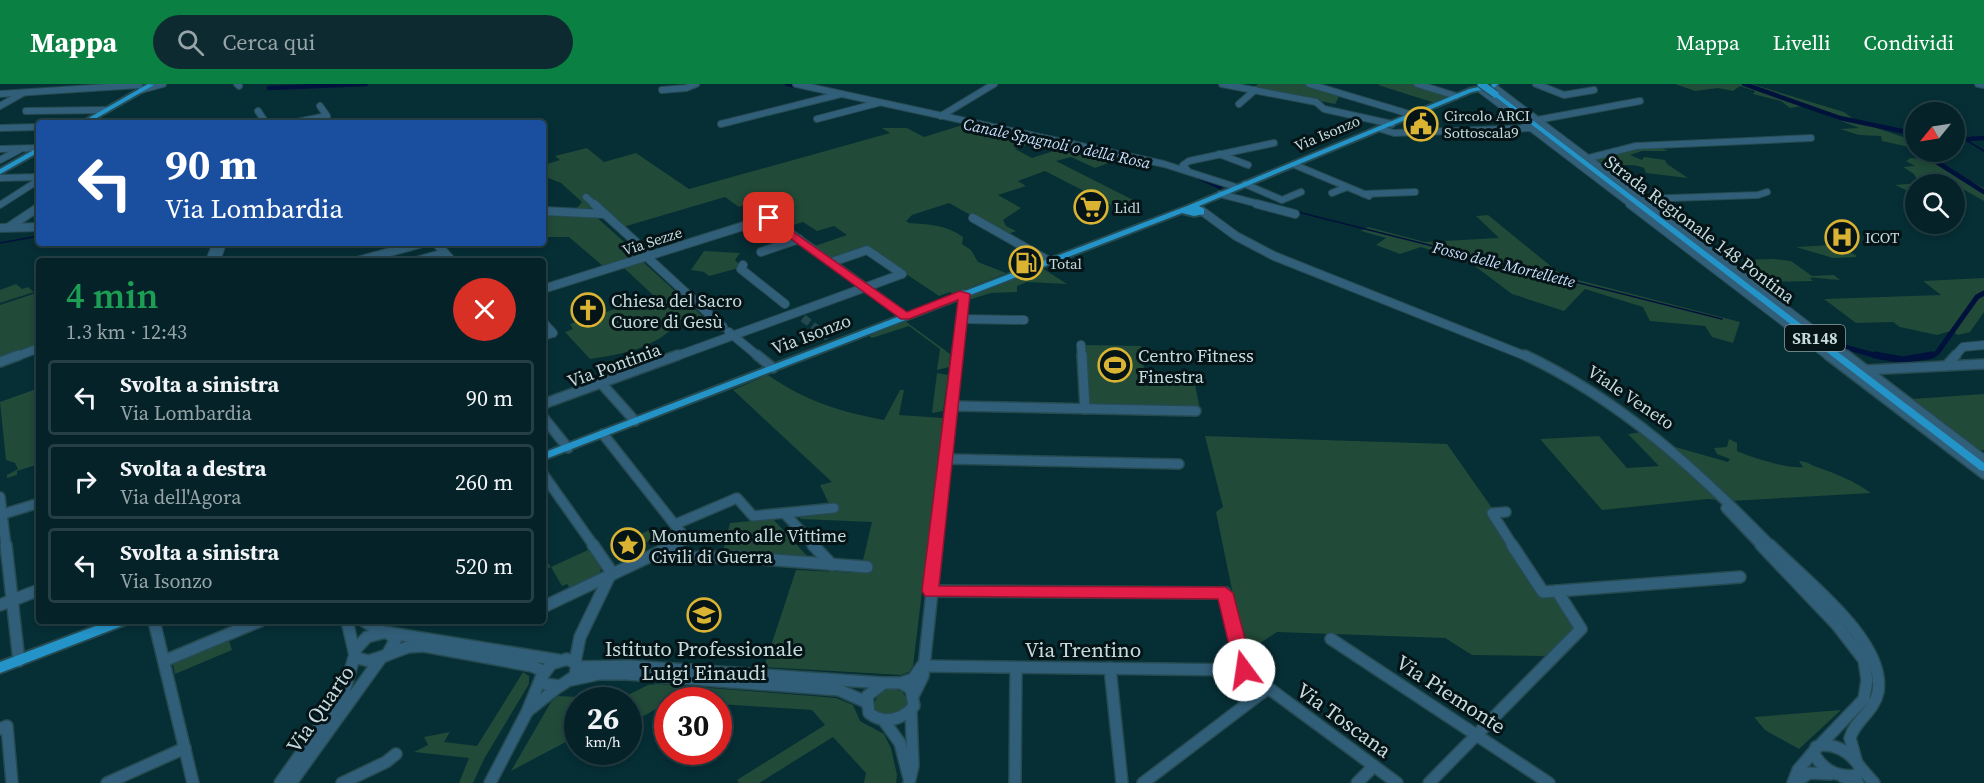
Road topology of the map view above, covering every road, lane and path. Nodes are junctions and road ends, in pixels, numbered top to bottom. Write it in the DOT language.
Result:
graph roads {
  1 [pos="22,84"];
  2 [pos="53,84"];
  3 [pos="162,84"];
  4 [pos="696,84"];
  5 [pos="796,84"];
  6 [pos="831,84"];
  7 [pos="994,84"];
  8 [pos="1222,84"];
  9 [pos="1309,84"];
  10 [pos="1333,84"];
  11 [pos="1417,84"];
  12 [pos="1536,84"];
  13 [pos="1978,84"];
  14 [pos="152,85"];
  15 [pos="1984,85"];
  16 [pos="137,86"];
  17 [pos="117,87"];
  18 [pos="1324,88"];
  19 [pos="1484,88"];
  20 [pos="821,89"];
  21 [pos="662,90"];
  22 [pos="1255,90"];
  23 [pos="1594,90"];
  24 [pos="44,91"];
  25 [pos="25,92"];
  26 [pos="8,93"];
  27 [pos="0,94"];
  28 [pos="843,94"];
  29 [pos="1456,96"];
  30 [pos="1640,101"];
  31 [pos="880,102"];
  32 [pos="1239,104"];
  33 [pos="0,106"];
  34 [pos="320,106"];
  35 [pos="105,110"];
  36 [pos="26,111"];
  37 [pos="258,111"];
  38 [pos="1413,115"];
  39 [pos="941,116"];
  40 [pos="817,119"];
  41 [pos="88,120"];
  42 [pos="264,120"];
  43 [pos="307,120"];
  44 [pos="1537,120"];
  45 [pos="721,124"];
  46 [pos="1392,124"];
  47 [pos="36,127"];
  48 [pos="0,128"];
  49 [pos="1533,128"];
  50 [pos="1381,129"];
  51 [pos="1811,138"];
  52 [pos="1274,143"];
  53 [pos="21,148"];
  54 [pos="0,149"];
  55 [pos="36,149"];
  56 [pos="36,151"];
  57 [pos="1219,154"];
  58 [pos="1589,158"];
  59 [pos="0,161"];
  60 [pos="18,162"];
  61 [pos="1248,165"];
  62 [pos="1295,165"];
  63 [pos="1186,170"];
  64 [pos="1,176"];
  65 [pos="36,178"];
  66 [pos="36,180"];
  67 [pos="1220,183"];
  68 [pos="1245,184"];
  69 [pos="1347,187"];
  70 [pos="1236,188"];
  71 [pos="1224,192"];
  72 [pos="1301,192"];
  73 [pos="1415,192"];
  74 [pos="1767,192"];
  75 [pos="1332,193"];
  76 [pos="586,197"];
  77 [pos="1643,200"];
  78 [pos="0,205"];
  79 [pos="36,209"];
  80 [pos="546,210"];
  81 [pos="1193,211"];
  82 [pos="604,213"];
  83 [pos="1295,214"];
  84 [pos="973,218"];
  85 [pos="36,227"];
  86 [pos="4,228"];
  87 [pos="799,239"];
  88 [pos="412,246"];
  89 [pos="439,246"];
  90 [pos="761,252"];
  91 [pos="445,253"];
  92 [pos="649,256"];
  93 [pos="368,258"];
  94 [pos="427,258"];
  95 [pos="449,258"];
  96 [pos="1049,261"];
  97 [pos="832,262"];
  98 [pos="743,265"];
  99 [pos="546,289"];
  100 [pos="866,289"];
  101 [pos="964,294"];
  102 [pos="794,311"];
  103 [pos="905,316"];
  104 [pos="962,319"];
  105 [pos="1024,320"];
  106 [pos="546,325"];
  107 [pos="730,332"];
  108 [pos="546,335"];
  109 [pos="1081,345"];
  110 [pos="1984,345"];
  111 [pos="36,351"];
  112 [pos="0,364"];
  113 [pos="1984,364"];
  114 [pos="1946,366"];
  115 [pos="773,368"];
  116 [pos="1866,370"];
  117 [pos="602,385"];
  118 [pos="546,405"];
  119 [pos="952,406"];
  120 [pos="1084,409"];
  121 [pos="1196,411"];
  122 [pos="546,421"];
  123 [pos="635,422"];
  124 [pos="603,434"];
  125 [pos="568,448"];
  126 [pos="546,457"];
  127 [pos="947,459"];
  128 [pos="1984,460"];
  129 [pos="1179,464"];
  130 [pos="1984,468"];
  131 [pos="1984,474"];
  132 [pos="546,478"];
  133 [pos="0,497"];
  134 [pos="36,504"];
  135 [pos="834,508"];
  136 [pos="1506,512"];
  137 [pos="785,514"];
  138 [pos="1,515"];
  139 [pos="676,524"];
  140 [pos="686,539"];
  141 [pos="679,556"];
  142 [pos="648,559"];
  143 [pos="832,565"];
  144 [pos="867,567"];
  145 [pos="613,574"];
  146 [pos="1740,577"];
  147 [pos="36,591"];
  148 [pos="930,591"];
  149 [pos="1557,591"];
  150 [pos="12,600"];
  151 [pos="0,604"];
  152 [pos="546,606"];
  153 [pos="114,624"];
  154 [pos="155,624"];
  155 [pos="253,624"];
  156 [pos="348,624"];
  157 [pos="370,624"];
  158 [pos="386,632"];
  159 [pos="1331,639"];
  160 [pos="354,653"];
  161 [pos="383,657"];
  162 [pos="19,661"];
  163 [pos="164,661"];
  164 [pos="568,662"];
  165 [pos="922,666"];
  166 [pos="0,668"];
  167 [pos="1016,668"];
  168 [pos="1110,668"];
  169 [pos="1244,670"];
  170 [pos="542,675"];
  171 [pos="566,683"];
  172 [pos="884,683"];
  173 [pos="901,683"];
  174 [pos="1268,688"];
  175 [pos="914,694"];
  176 [pos="866,702"];
  177 [pos="911,711"];
  178 [pos="527,712"];
  179 [pos="884,721"];
  180 [pos="0,729"];
  181 [pos="914,733"];
  182 [pos="896,734"];
  183 [pos="1477,735"];
  184 [pos="184,748"];
  185 [pos="1817,748"];
  186 [pos="396,754"];
  187 [pos="1858,764"];
  188 [pos="1374,766"];
  189 [pos="1839,776"];
  190 [pos="909,782"];
  191 [pos="12,783"];
  192 [pos="107,783"];
  193 [pos="193,783"];
  194 [pos="280,783"];
  195 [pos="291,783"];
  196 [pos="342,783"];
  197 [pos="490,783"];
  198 [pos="1015,783"];
  199 [pos="1122,783"];
  200 [pos="1143,783"];
  201 [pos="1357,783"];
  202 [pos="1397,783"];
  203 [pos="1429,783"];
  204 [pos="1549,783"];
  205 [pos="1794,783"];
  206 [pos="1858,783"];
  207 [pos="1874,783"];
  1 -- 26 [label="street"];
  2 -- 24 [label="street"];
  3 -- 14 [label="street"];
  3 -- 16 [label="street"];
  4 -- 21 [label="street"];
  5 -- 20 [label="street"];
  6 -- 20 [label="street"];
  7 -- 39 [label="street"];
  8 -- 22 [label="street"];
  9 -- 18 [label="street"];
  10 -- 18 [label="street"];
  11 -- 29 [label="street"];
  12 -- 23 [label="street"];
  13 -- 15 [label="street"];
  14 -- 16 [label="main road"];
  16 -- 17 [label="street"];
  16 -- 17 [label="street"];
  16 -- 35 [label="main road"];
  17 -- 24 [label="street"];
  18 -- 38 [label="street"];
  19 -- 29 [label="main road, Via Isonzo"];
  19 -- 44 [label="street"];
  19 -- 49 [label="street"];
  19 -- 130 [label="main road, Strada Regionale 148 Pontina / SR148"];
  20 -- 28 [label="street"];
  22 -- 32 [label="street"];
  22 -- 46 [label="street"];
  24 -- 25 [label="street"];
  25 -- 26 [label="street"];
  25 -- 33 [label="street"];
  26 -- 27 [label="street"];
  28 -- 31 [label="street"];
  28 -- 45 [label="street"];
  29 -- 38 [label="main road, Via Isonzo"];
  30 -- 44 [label="street"];
  31 -- 39 [label="street"];
  31 -- 40 [label="street"];
  34 -- 43 [label="street"];
  35 -- 36 [label="street"];
  35 -- 41 [label="main road"];
  37 -- 42 [label="street"];
  38 -- 46 [label="main road, Via Isonzo"];
  39 -- 63 [label="street"];
  44 -- 58 [label="street"];
  46 -- 50 [label="main road, Via Isonzo"];
  47 -- 48 [label="street"];
  49 -- 50 [label="street"];
  49 -- 131 [label="street"];
  50 -- 62 [label="main road, Via Isonzo"];
  51 -- 58 [label="street"];
  52 -- 57 [label="street"];
  53 -- 54 [label="street"];
  53 -- 55 [label="street"];
  53 -- 59 [label="street"];
  56 -- 60 [label="main road"];
  57 -- 61 [label="street"];
  57 -- 63 [label="street"];
  58 -- 77 [label="street"];
  59 -- 60 [label="street"];
  60 -- 64 [label="main road"];
  62 -- 68 [label="main road, Via Isonzo"];
  62 -- 69 [label="street"];
  63 -- 67 [label="street"];
  64 -- 65 [label="street"];
  66 -- 78 [label="street"];
  67 -- 70 [label="street"];
  67 -- 71 [label="street"];
  68 -- 70 [label="main road, Via Isonzo"];
  68 -- 72 [label="street"];
  69 -- 73 [label="street"];
  69 -- 75 [label="street"];
  70 -- 71 [label="main road, Via Isonzo"];
  71 -- 81 [label="main road, Via Isonzo"];
  71 -- 83 [label="street"];
  74 -- 77 [label="street"];
  76 -- 82 [label="street"];
  77 -- 116 [label="street"];
  79 -- 86 [label="street"];
  80 -- 82 [label="street"];
  81 -- 96 [label="main road, Via Isonzo"];
  81 -- 185 [label="street, Viale Veneto"];
  81 -- 187 [label="street, Viale Veneto"];
  82 -- 92 [label="street"];
  84 -- 96 [label="street"];
  85 -- 86 [label="street"];
  87 -- 90 [label="street"];
  87 -- 92 [label="street, Via Sezze"];
  87 -- 97 [label="street"];
  88 -- 93 [label="street"];
  89 -- 91 [label="street"];
  91 -- 94 [label="street"];
  91 -- 95 [label="street"];
  92 -- 99 [label="street, Via Sezze"];
  92 -- 107 [label="street"];
  96 -- 101 [label="main road, Via Isonzo"];
  97 -- 100 [label="street"];
  97 -- 100 [label="street, Via Pontinia"];
  98 -- 102 [label="street"];
  100 -- 102 [label="street, Via Pontinia"];
  100 -- 103 [label="street"];
  101 -- 103 [label="main road, Via Isonzo"];
  101 -- 104 [label="street"];
  102 -- 107 [label="street, Via Pontinia"];
  103 -- 115 [label="main road, Via Isonzo"];
  104 -- 105 [label="street"];
  104 -- 119 [label="street"];
  106 -- 108 [label="street"];
  107 -- 115 [label="street"];
  107 -- 117 [label="street, Via Pontinia"];
  109 -- 120 [label="street"];
  110 -- 114 [label="street"];
  111 -- 112 [label="street"];
  113 -- 114 [label="street"];
  114 -- 116 [label="street"];
  115 -- 123 [label="main road, Via Isonzo"];
  116 -- 128 [label="street"];
  117 -- 118 [label="street, Via Pontinia"];
  117 -- 123 [label="street"];
  119 -- 120 [label="street"];
  119 -- 127 [label="street"];
  120 -- 121 [label="street"];
  122 -- 125 [label="street"];
  123 -- 124 [label="main road, Via Isonzo"];
  124 -- 125 [label="main road, Via Isonzo"];
  124 -- 139 [label="street"];
  125 -- 126 [label="main road, Via Isonzo"];
  127 -- 129 [label="street"];
  127 -- 148 [label="street"];
  132 -- 145 [label="street"];
  133 -- 138 [label="street"];
  134 -- 138 [label="street"];
  135 -- 137 [label="street"];
  136 -- 149 [label="street"];
  137 -- 139 [label="street"];
  137 -- 143 [label="street"];
  138 -- 150 [label="street"];
  139 -- 140 [label="street"];
  140 -- 141 [label="street"];
  140 -- 142 [label="street"];
  141 -- 142 [label="street"];
  141 -- 143 [label="street"];
  142 -- 145 [label="street"];
  143 -- 144 [label="street"];
  145 -- 152 [label="street"];
  145 -- 164 [label="street"];
  146 -- 149 [label="street"];
  147 -- 150 [label="street"];
  148 -- 165 [label="street"];
  148 -- 169 [label="street"];
  149 -- 183 [label="street"];
  150 -- 151 [label="street"];
  150 -- 162 [label="street"];
  153 -- 162 [label="main road"];
  154 -- 163 [label="street"];
  155 -- 163 [label="street"];
  156 -- 160 [label="street"];
  157 -- 158 [label="street"];
  158 -- 160 [label="street"];
  158 -- 161 [label="street"];
  158 -- 164 [label="street"];
  159 -- 183 [label="street, Via Piemonte"];
  160 -- 161 [label="street"];
  160 -- 194 [label="street, Via Quarto"];
  161 -- 170 [label="street"];
  161 -- 195 [label="street, Via Quarto"];
  162 -- 166 [label="main road"];
  163 -- 184 [label="street"];
  164 -- 170 [label="street"];
  164 -- 171 [label="street"];
  164 -- 172 [label="street"];
  165 -- 167 [label="street, Via Trentino"];
  165 -- 173 [label="street"];
  165 -- 175 [label="street"];
  167 -- 168 [label="street, Via Trentino"];
  167 -- 198 [label="street"];
  168 -- 169 [label="street, Via Trentino"];
  168 -- 199 [label="street"];
  169 -- 174 [label="street, Via Toscana"];
  170 -- 171 [label="street"];
  170 -- 178 [label="street"];
  171 -- 176 [label="street"];
  171 -- 178 [label="street"];
  172 -- 173 [label="street"];
  172 -- 176 [label="street"];
  173 -- 175 [label="street"];
  174 -- 188 [label="street, Via Toscana"];
  174 -- 200 [label="street"];
  175 -- 177 [label="street"];
  176 -- 179 [label="street"];
  177 -- 179 [label="street"];
  177 -- 181 [label="street"];
  178 -- 197 [label="street"];
  179 -- 182 [label="street"];
  180 -- 191 [label="street"];
  181 -- 182 [label="street"];
  181 -- 190 [label="street"];
  182 -- 190 [label="street"];
  183 -- 203 [label="street"];
  183 -- 204 [label="street, Via Piemonte"];
  184 -- 192 [label="street"];
  184 -- 193 [label="street"];
  185 -- 187 [label="street"];
  185 -- 189 [label="street"];
  185 -- 205 [label="street, Viale Veneto"];
  186 -- 196 [label="street"];
  187 -- 189 [label="street"];
  187 -- 207 [label="street"];
  188 -- 201 [label="street"];
  188 -- 202 [label="street, Via Toscana"];
  189 -- 205 [label="street"];
  189 -- 206 [label="street"];
}
